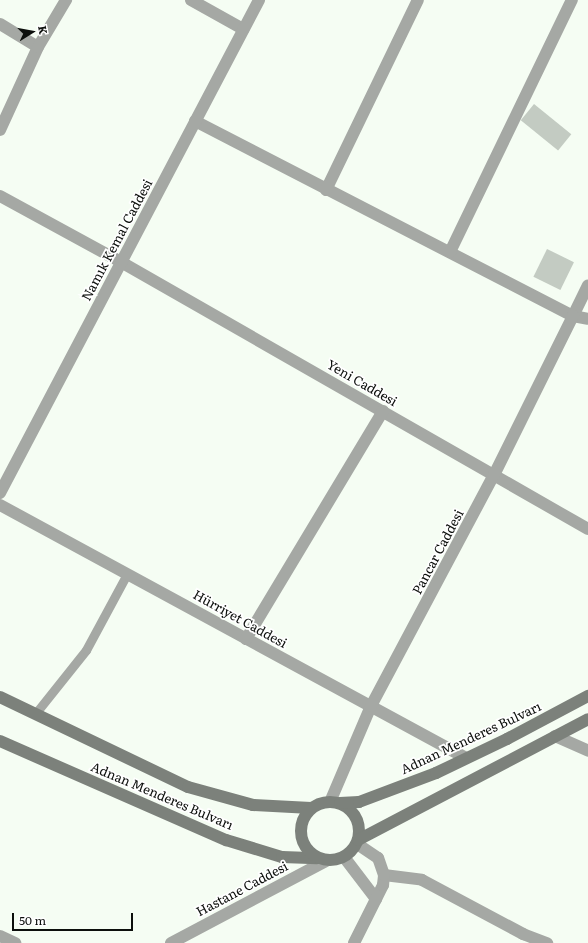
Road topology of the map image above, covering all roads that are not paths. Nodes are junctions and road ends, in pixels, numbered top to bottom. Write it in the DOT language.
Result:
graph roads {
  1 [pos="66,0"];
  2 [pos="191,0"];
  3 [pos="259,0"];
  4 [pos="418,0"];
  5 [pos="572,0"];
  6 [pos="0,24"];
  7 [pos="243,30"];
  8 [pos="38,47"];
  9 [pos="195,121"];
  10 [pos="0,130"];
  11 [pos="326,190"];
  12 [pos="0,197"];
  13 [pos="450,252"];
  14 [pos="122,262"];
  15 [pos="588,285"];
  16 [pos="573,316"];
  17 [pos="588,319"];
  18 [pos="383,412"];
  19 [pos="494,475"];
  20 [pos="0,493"];
  21 [pos="0,505"];
  22 [pos="588,529"];
  23 [pos="127,574"];
  24 [pos="246,639"];
  25 [pos="588,696"];
  26 [pos="0,697"];
  27 [pos="371,706"];
  28 [pos="35,714"];
  29 [pos="588,719"];
  30 [pos="555,736"];
  31 [pos="0,741"];
  32 [pos="588,751"];
  33 [pos="466,758"];
  34 [pos="335,802"];
  35 [pos="311,808"];
  36 [pos="358,842"];
  37 [pos="344,857"];
  38 [pos="322,859"];
  39 [pos="384,876"];
  40 [pos="376,899"];
  41 [pos="0,936"];
  42 [pos="16,943"];
  43 [pos="171,943"];
  44 [pos="354,943"];
  45 [pos="547,943"];
  1 -- 8 [label="street"];
  2 -- 7 [label="street"];
  3 -- 7 [label="street, Namık Kemal Caddesi"];
  4 -- 11 [label="street"];
  5 -- 13 [label="street"];
  6 -- 8 [label="street"];
  7 -- 9 [label="street, Namık Kemal Caddesi"];
  8 -- 10 [label="street"];
  9 -- 11 [label="street"];
  9 -- 14 [label="street, Namık Kemal Caddesi"];
  11 -- 13 [label="street"];
  12 -- 14 [label="street, Yeni Caddesi"];
  13 -- 16 [label="street"];
  14 -- 18 [label="street, Yeni Caddesi"];
  14 -- 20 [label="street, Namık Kemal Caddesi"];
  15 -- 16 [label="street, Pancar Caddesi"];
  16 -- 17 [label="street"];
  16 -- 19 [label="street, Pancar Caddesi"];
  18 -- 19 [label="street, Yeni Caddesi"];
  18 -- 24 [label="street"];
  19 -- 22 [label="street, Yeni Caddesi"];
  19 -- 27 [label="street, Pancar Caddesi"];
  21 -- 23 [label="street, Hürriyet Caddesi"];
  23 -- 24 [label="street, Hürriyet Caddesi"];
  23 -- 28 [label="lane"];
  24 -- 27 [label="street, Hürriyet Caddesi"];
  25 -- 33 [label="main road, Adnan Menderes Bulvarı"];
  26 -- 28 [label="main road, Adnan Menderes Bulvarı"];
  27 -- 33 [label="street, Hürriyet Caddesi"];
  27 -- 34 [label="street, Pancar Caddesi"];
  28 -- 35 [label="main road, Adnan Menderes Bulvarı"];
  29 -- 30 [label="main road"];
  30 -- 32 [label="street"];
  30 -- 36 [label="main road"];
  31 -- 38 [label="main road, Adnan Menderes Bulvarı"];
  33 -- 34 [label="main road, Adnan Menderes Bulvarı"];
  34 -- 35 [label="main road"];
  34 -- 36 [label="main road"];
  35 -- 38 [label="main road"];
  36 -- 37 [label="main road"];
  36 -- 39 [label="street"];
  37 -- 38 [label="main road"];
  37 -- 40 [label="street"];
  38 -- 43 [label="street, Hastane Caddesi"];
  39 -- 40 [label="street"];
  39 -- 45 [label="street"];
  40 -- 44 [label="street"];
  41 -- 42 [label="street"];
}
